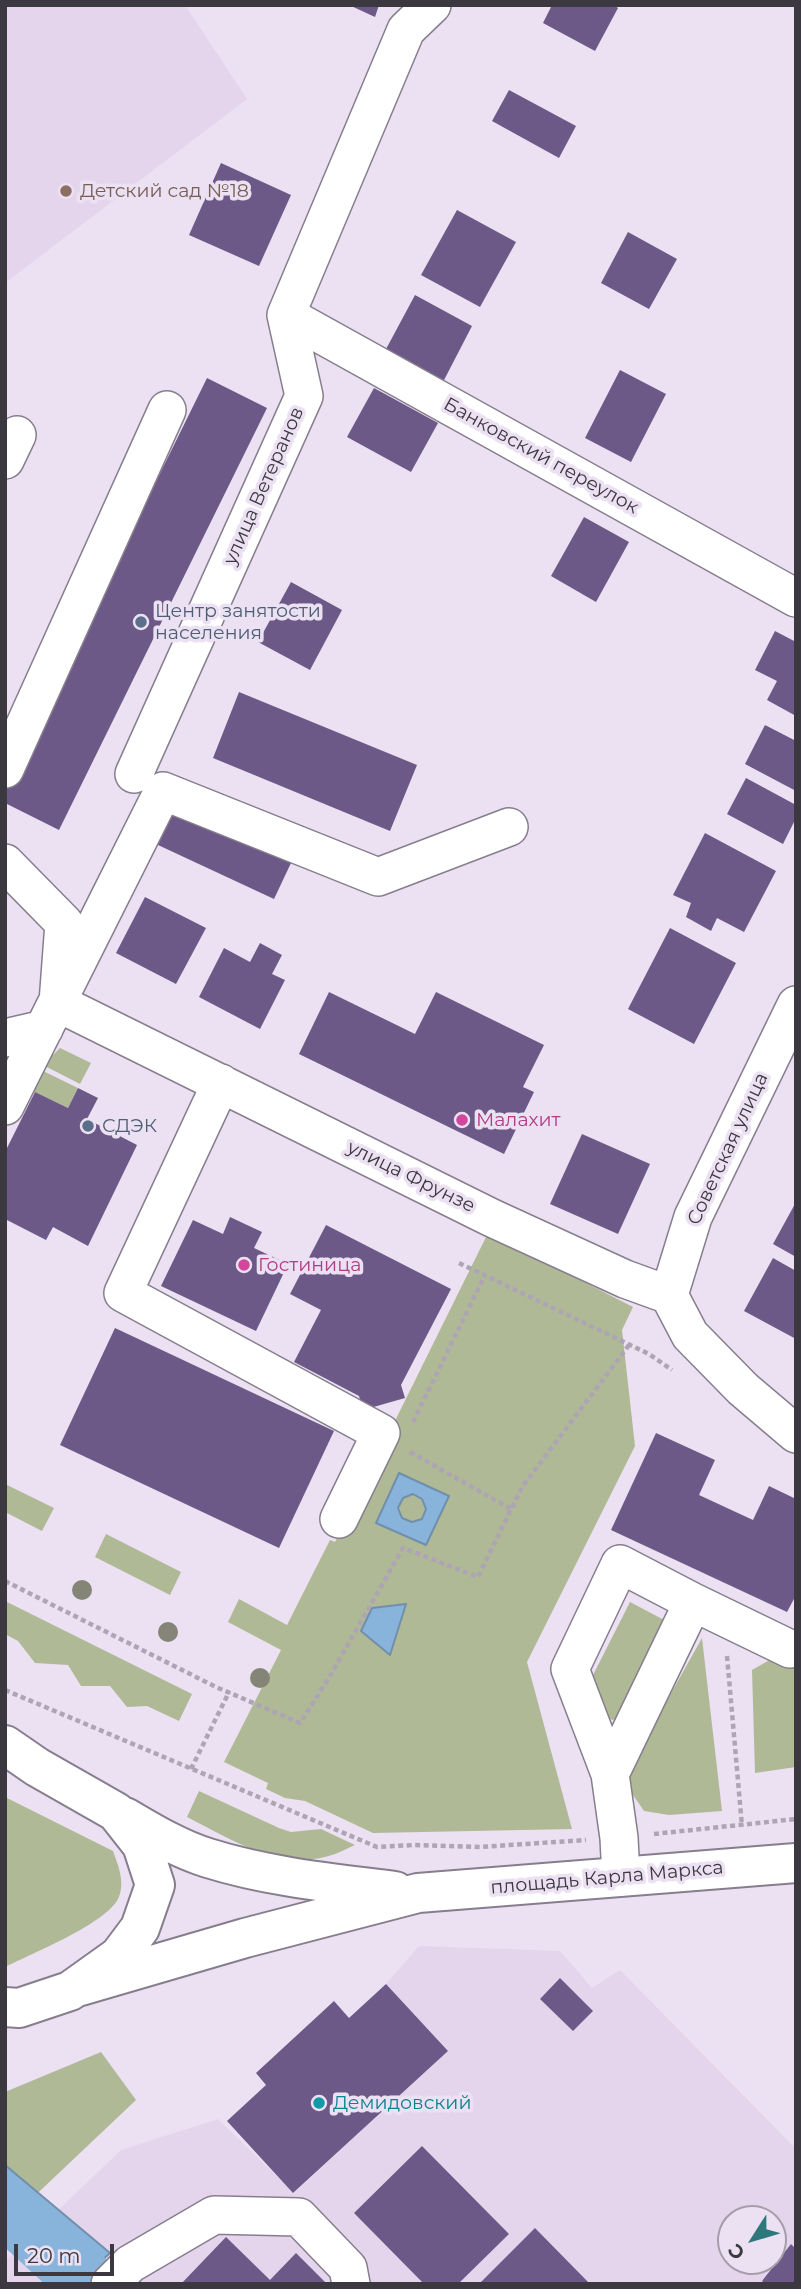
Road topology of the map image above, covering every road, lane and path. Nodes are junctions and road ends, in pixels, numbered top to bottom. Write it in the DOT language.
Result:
graph roads {
  1 [pos="432,5"];
  2 [pos="286,314"];
  3 [pos="167,410"];
  4 [pos="796,598"];
  5 [pos="5,769"];
  6 [pos="134,774"];
  7 [pos="509,827"];
  8 [pos="5,863"];
  9 [pos="796,1005"];
  10 [pos="51,1016"];
  11 [pos="5,1038"];
  12 [pos="221,1083"];
  13 [pos="5,1106"];
  14 [pos="459,1263"];
  15 [pos="485,1275"];
  16 [pos="669,1295"];
  17 [pos="629,1345"];
  18 [pos="680,1376"];
  19 [pos="411,1428"];
  20 [pos="796,1434"];
  21 [pos="402,1448"];
  22 [pos="511,1509"];
  23 [pos="339,1519"];
  24 [pos="5,1581"];
  25 [pos="708,1609"];
  26 [pos="790,1649"];
  27 [pos="5,1690"];
  28 [pos="229,1692"];
  29 [pos="5,1745"];
  30 [pos="21,1766"];
  31 [pos="191,1769"];
  32 [pos="610,1774"];
  33 [pos="116,1812"];
  34 [pos="796,1819"];
  35 [pos="742,1826"];
  36 [pos="619,1838"];
  37 [pos="796,1863"];
  38 [pos="621,1877"];
  39 [pos="418,1894"];
  40 [pos="77,1987"];
  41 [pos="10,2009"];
  42 [pos="120,2274"];
  43 [pos="351,2284"];
  1 -- 2 [label="street"];
  2 -- 4 [label="street, Банковский переулок"];
  2 -- 6 [label="street, улица Ветеранов"];
  3 -- 5 [label="street"];
  7 -- 10 [label="street"];
  8 -- 10 [label="street"];
  9 -- 16 [label="street, Советская улица"];
  10 -- 11 [label="street"];
  10 -- 12 [label="street, улица Фрунзе"];
  10 -- 13 [label="street"];
  12 -- 16 [label="street, улица Фрунзе"];
  12 -- 23 [label="street"];
  14 -- 15 [label="path"];
  15 -- 17 [label="path"];
  15 -- 19 [label="path"];
  16 -- 20 [label="street"];
  17 -- 18 [label="path"];
  17 -- 22 [label="path"];
  21 -- 22 [label="path"];
  22 -- 28 [label="path"];
  24 -- 28 [label="path"];
  25 -- 26 [label="street"];
  25 -- 32 [label="street"];
  25 -- 32 [label="street"];
  25 -- 35 [label="path"];
  27 -- 31 [label="path"];
  28 -- 31 [label="path"];
  29 -- 30 [label="main road"];
  30 -- 33 [label="main road"];
  31 -- 36 [label="path"];
  32 -- 36 [label="street"];
  33 -- 39 [label="main road"];
  33 -- 40 [label="main road"];
  34 -- 35 [label="path"];
  35 -- 36 [label="path"];
  36 -- 38 [label="street"];
  37 -- 38 [label="main road, площадь Карла Маркса"];
  38 -- 39 [label="main road, площадь Карла Маркса"];
  39 -- 40 [label="main road"];
  40 -- 41 [label="main road"];
  42 -- 43 [label="street"];
}
